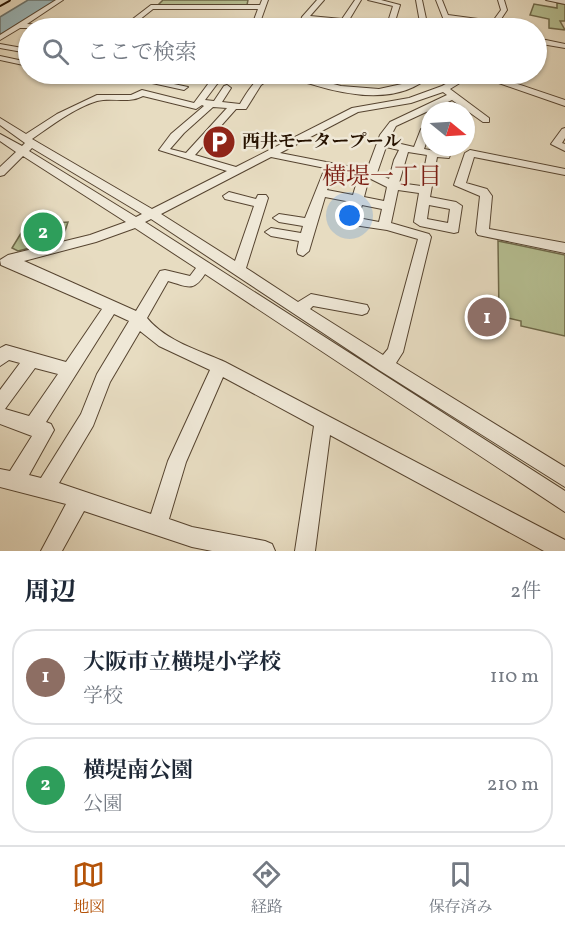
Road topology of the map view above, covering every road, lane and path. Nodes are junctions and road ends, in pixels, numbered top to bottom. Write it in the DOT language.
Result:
graph roads {
  1 [pos="5,0"];
  2 [pos="60,0"];
  3 [pos="321,0"];
  4 [pos="357,0"];
  5 [pos="370,0"];
  6 [pos="439,0"];
  7 [pos="501,0"];
  8 [pos="549,0"];
  9 [pos="565,2"];
  10 [pos="0,3"];
  11 [pos="264,4"];
  12 [pos="399,4"];
  13 [pos="305,17"];
  14 [pos="446,17"];
  15 [pos="32,18"];
  16 [pos="137,18"];
  17 [pos="310,18"];
  18 [pos="348,18"];
  19 [pos="451,18"];
  20 [pos="499,18"];
  21 [pos="18,27"];
  22 [pos="0,38"];
  23 [pos="547,43"];
  24 [pos="0,46"];
  25 [pos="565,46"];
  26 [pos="18,49"];
  27 [pos="0,58"];
  28 [pos="18,62"];
  29 [pos="115,84"];
  30 [pos="151,84"];
  31 [pos="165,84"];
  32 [pos="215,84"];
  33 [pos="257,84"];
  34 [pos="317,84"];
  35 [pos="410,84"];
  36 [pos="457,84"];
  37 [pos="515,84"];
  38 [pos="184,87"];
  39 [pos="227,88"];
  40 [pos="449,92"];
  41 [pos="142,93"];
  42 [pos="114,98"];
  43 [pos="413,99"];
  44 [pos="200,100"];
  45 [pos="438,102"];
  46 [pos="565,103"];
  47 [pos="214,104"];
  48 [pos="421,104"];
  49 [pos="234,106"];
  50 [pos="421,113"];
  51 [pos="193,120"];
  52 [pos="486,120"];
  53 [pos="0,121"];
  54 [pos="216,126"];
  55 [pos="0,129"];
  56 [pos="565,131"];
  57 [pos="0,137"];
  58 [pos="25,143"];
  59 [pos="382,143"];
  60 [pos="421,143"];
  61 [pos="405,148"];
  62 [pos="565,148"];
  63 [pos="418,151"];
  64 [pos="421,152"];
  65 [pos="270,154"];
  66 [pos="432,156"];
  67 [pos="188,157"];
  68 [pos="331,166"];
  69 [pos="239,171"];
  70 [pos="565,172"];
  71 [pos="0,173"];
  72 [pos="368,174"];
  73 [pos="392,184"];
  74 [pos="322,193"];
  75 [pos="229,196"];
  76 [pos="357,200"];
  77 [pos="388,206"];
  78 [pos="153,215"];
  79 [pos="279,218"];
  80 [pos="137,223"];
  81 [pos="310,223"];
  82 [pos="384,225"];
  83 [pos="271,232"];
  84 [pos="565,248"];
  85 [pos="4,261"];
  86 [pos="204,266"];
  87 [pos="239,270"];
  88 [pos="111,307"];
  89 [pos="299,309"];
  90 [pos="362,309"];
  91 [pos="139,319"];
  92 [pos="0,359"];
  93 [pos="32,360"];
  94 [pos="385,365"];
  95 [pos="219,367"];
  96 [pos="69,370"];
  97 [pos="402,385"];
  98 [pos="0,404"];
  99 [pos="0,416"];
  100 [pos="323,423"];
  101 [pos="32,427"];
  102 [pos="565,478"];
  103 [pos="7,480"];
  104 [pos="45,488"];
  105 [pos="79,500"];
  106 [pos="565,502"];
  107 [pos="157,527"];
  108 [pos="190,544"];
  109 [pos="51,551"];
  110 [pos="265,551"];
  111 [pos="305,551"];
  112 [pos="565,551"];
  1 -- 10 [label="main road"];
  2 -- 15 [label="street"];
  3 -- 13 [label="street"];
  4 -- 18 [label="street"];
  5 -- 12 [label="street"];
  6 -- 14 [label="street"];
  7 -- 20 [label="street"];
  8 -- 9 [label="street"];
  11 -- 16 [label="street"];
  13 -- 17 [label="street"];
  14 -- 19 [label="street"];
  21 -- 22 [label="street"];
  23 -- 25 [label="street"];
  24 -- 26 [label="street"];
  27 -- 28 [label="street"];
  29 -- 42 [label="street"];
  30 -- 41 [label="street"];
  31 -- 38 [label="street"];
  32 -- 44 [label="street"];
  33 -- 49 [label="street"];
  34 -- 35 [label="street"];
  36 -- 40 [label="street"];
  37 -- 46 [label="street"];
  39 -- 47 [label="street"];
  40 -- 43 [label="street"];
  40 -- 45 [label="street"];
  40 -- 52 [label="street"];
  41 -- 42 [label="street"];
  41 -- 44 [label="street"];
  42 -- 58 [label="street"];
  43 -- 48 [label="street"];
  43 -- 65 [label="street"];
  44 -- 47 [label="street"];
  47 -- 49 [label="street"];
  47 -- 51 [label="street"];
  49 -- 54 [label="street"];
  50 -- 59 [label="street"];
  51 -- 54 [label="street"];
  51 -- 67 [label="street"];
  53 -- 58 [label="street"];
  54 -- 67 [label="street"];
  55 -- 58 [label="street"];
  56 -- 62 [label="street"];
  57 -- 58 [label="street"];
  58 -- 71 [label="street"];
  58 -- 78 [label="street"];
  58 -- 80 [label="street"];
  59 -- 61 [label="street"];
  59 -- 72 [label="street"];
  60 -- 63 [label="street"];
  61 -- 63 [label="street"];
  61 -- 73 [label="street"];
  63 -- 64 [label="street"];
  65 -- 68 [label="street"];
  65 -- 69 [label="street"];
  66 -- 73 [label="street"];
  67 -- 69 [label="street"];
  68 -- 72 [label="street"];
  68 -- 74 [label="street"];
  69 -- 78 [label="street"];
  70 -- 84 [label="street"];
  72 -- 73 [label="street"];
  72 -- 76 [label="street"];
  73 -- 77 [label="street"];
  74 -- 76 [label="street"];
  74 -- 81 [label="street"];
  75 -- 87 [label="street"];
  76 -- 77 [label="street"];
  76 -- 82 [label="street"];
  77 -- 82 [label="street"];
  78 -- 80 [label="street"];
  78 -- 87 [label="street"];
  79 -- 81 [label="street"];
  80 -- 85 [label="street"];
  80 -- 86 [label="street"];
  81 -- 83 [label="street"];
  82 -- 94 [label="street"];
  85 -- 88 [label="street"];
  86 -- 91 [label="street"];
  86 -- 97 [label="street"];
  87 -- 89 [label="street"];
  88 -- 91 [label="street"];
  88 -- 96 [label="street"];
  89 -- 90 [label="street"];
  89 -- 94 [label="street"];
  91 -- 95 [label="street"];
  91 -- 104 [label="street"];
  92 -- 93 [label="street"];
  93 -- 96 [label="street"];
  93 -- 98 [label="street"];
  94 -- 97 [label="street"];
  95 -- 100 [label="street"];
  95 -- 107 [label="street"];
  96 -- 101 [label="street"];
  97 -- 102 [label="street"];
  97 -- 106 [label="street"];
  99 -- 101 [label="street"];
  100 -- 111 [label="street"];
  100 -- 112 [label="street"];
  101 -- 103 [label="street"];
  103 -- 104 [label="street"];
  104 -- 105 [label="street"];
  105 -- 107 [label="street"];
  105 -- 109 [label="street"];
  107 -- 108 [label="street"];
  108 -- 110 [label="street"];
}
